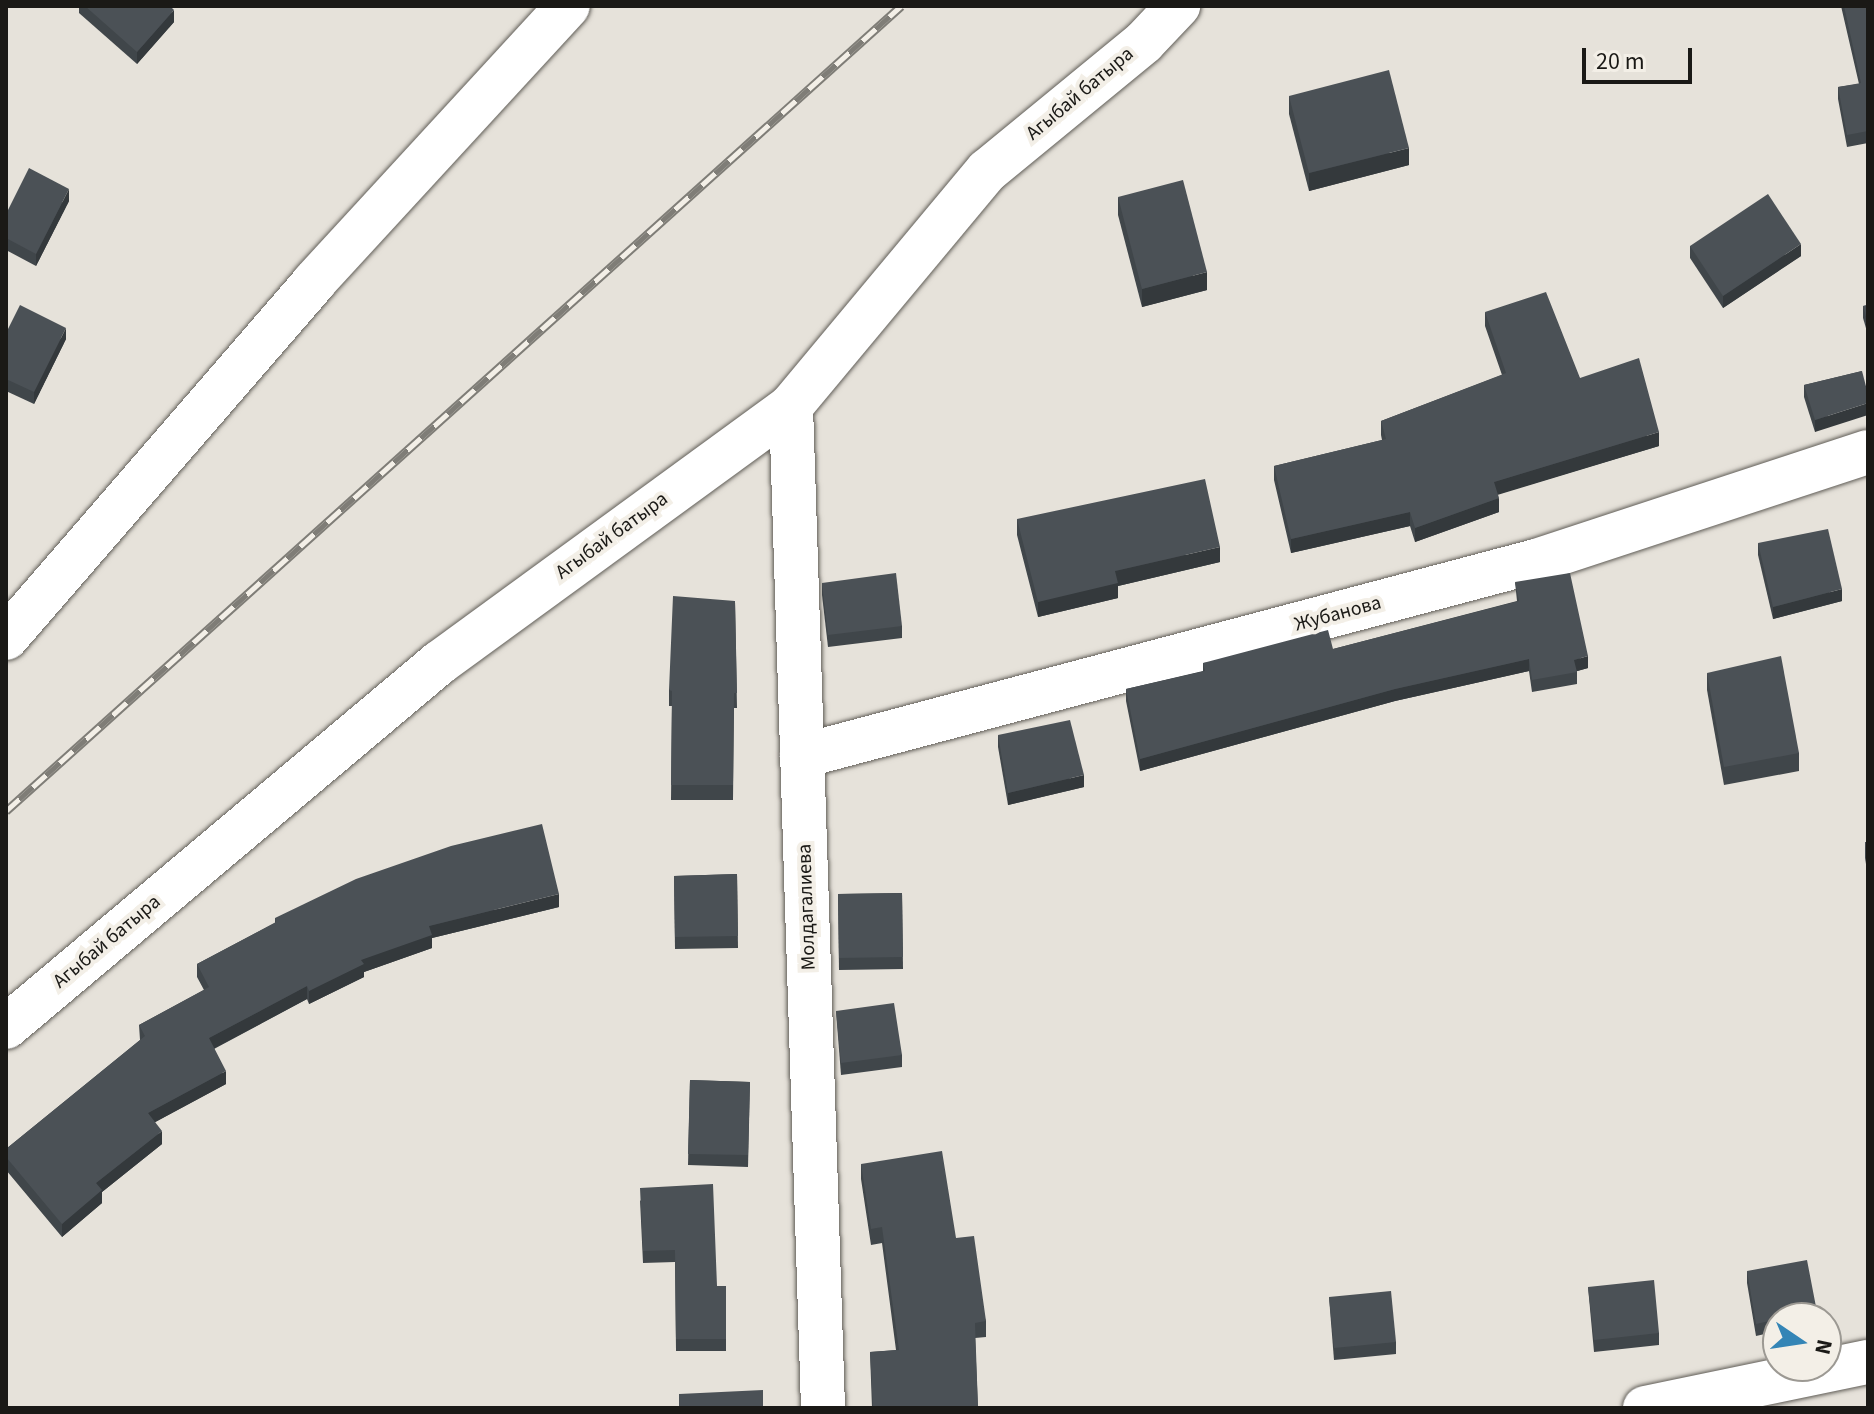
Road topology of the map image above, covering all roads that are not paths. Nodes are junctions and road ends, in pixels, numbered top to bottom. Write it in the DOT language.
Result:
graph roads {
  1 [pos="568,6"];
  2 [pos="1178,6"];
  3 [pos="791,406"];
  4 [pos="1868,452"];
  5 [pos="6,638"];
  6 [pos="802,756"];
  7 [pos="6,1027"];
  8 [pos="1868,1362"];
  9 [pos="823,1408"];
  10 [pos="1645,1408"];
  1 -- 5 [label="street"];
  2 -- 3 [label="street, Агыбай батыра"];
  3 -- 6 [label="street, Молдагалиева"];
  3 -- 7 [label="street, Агыбай батыра"];
  4 -- 6 [label="street, Жубанова"];
  6 -- 9 [label="street, Молдагалиева"];
  8 -- 10 [label="street"];
}
